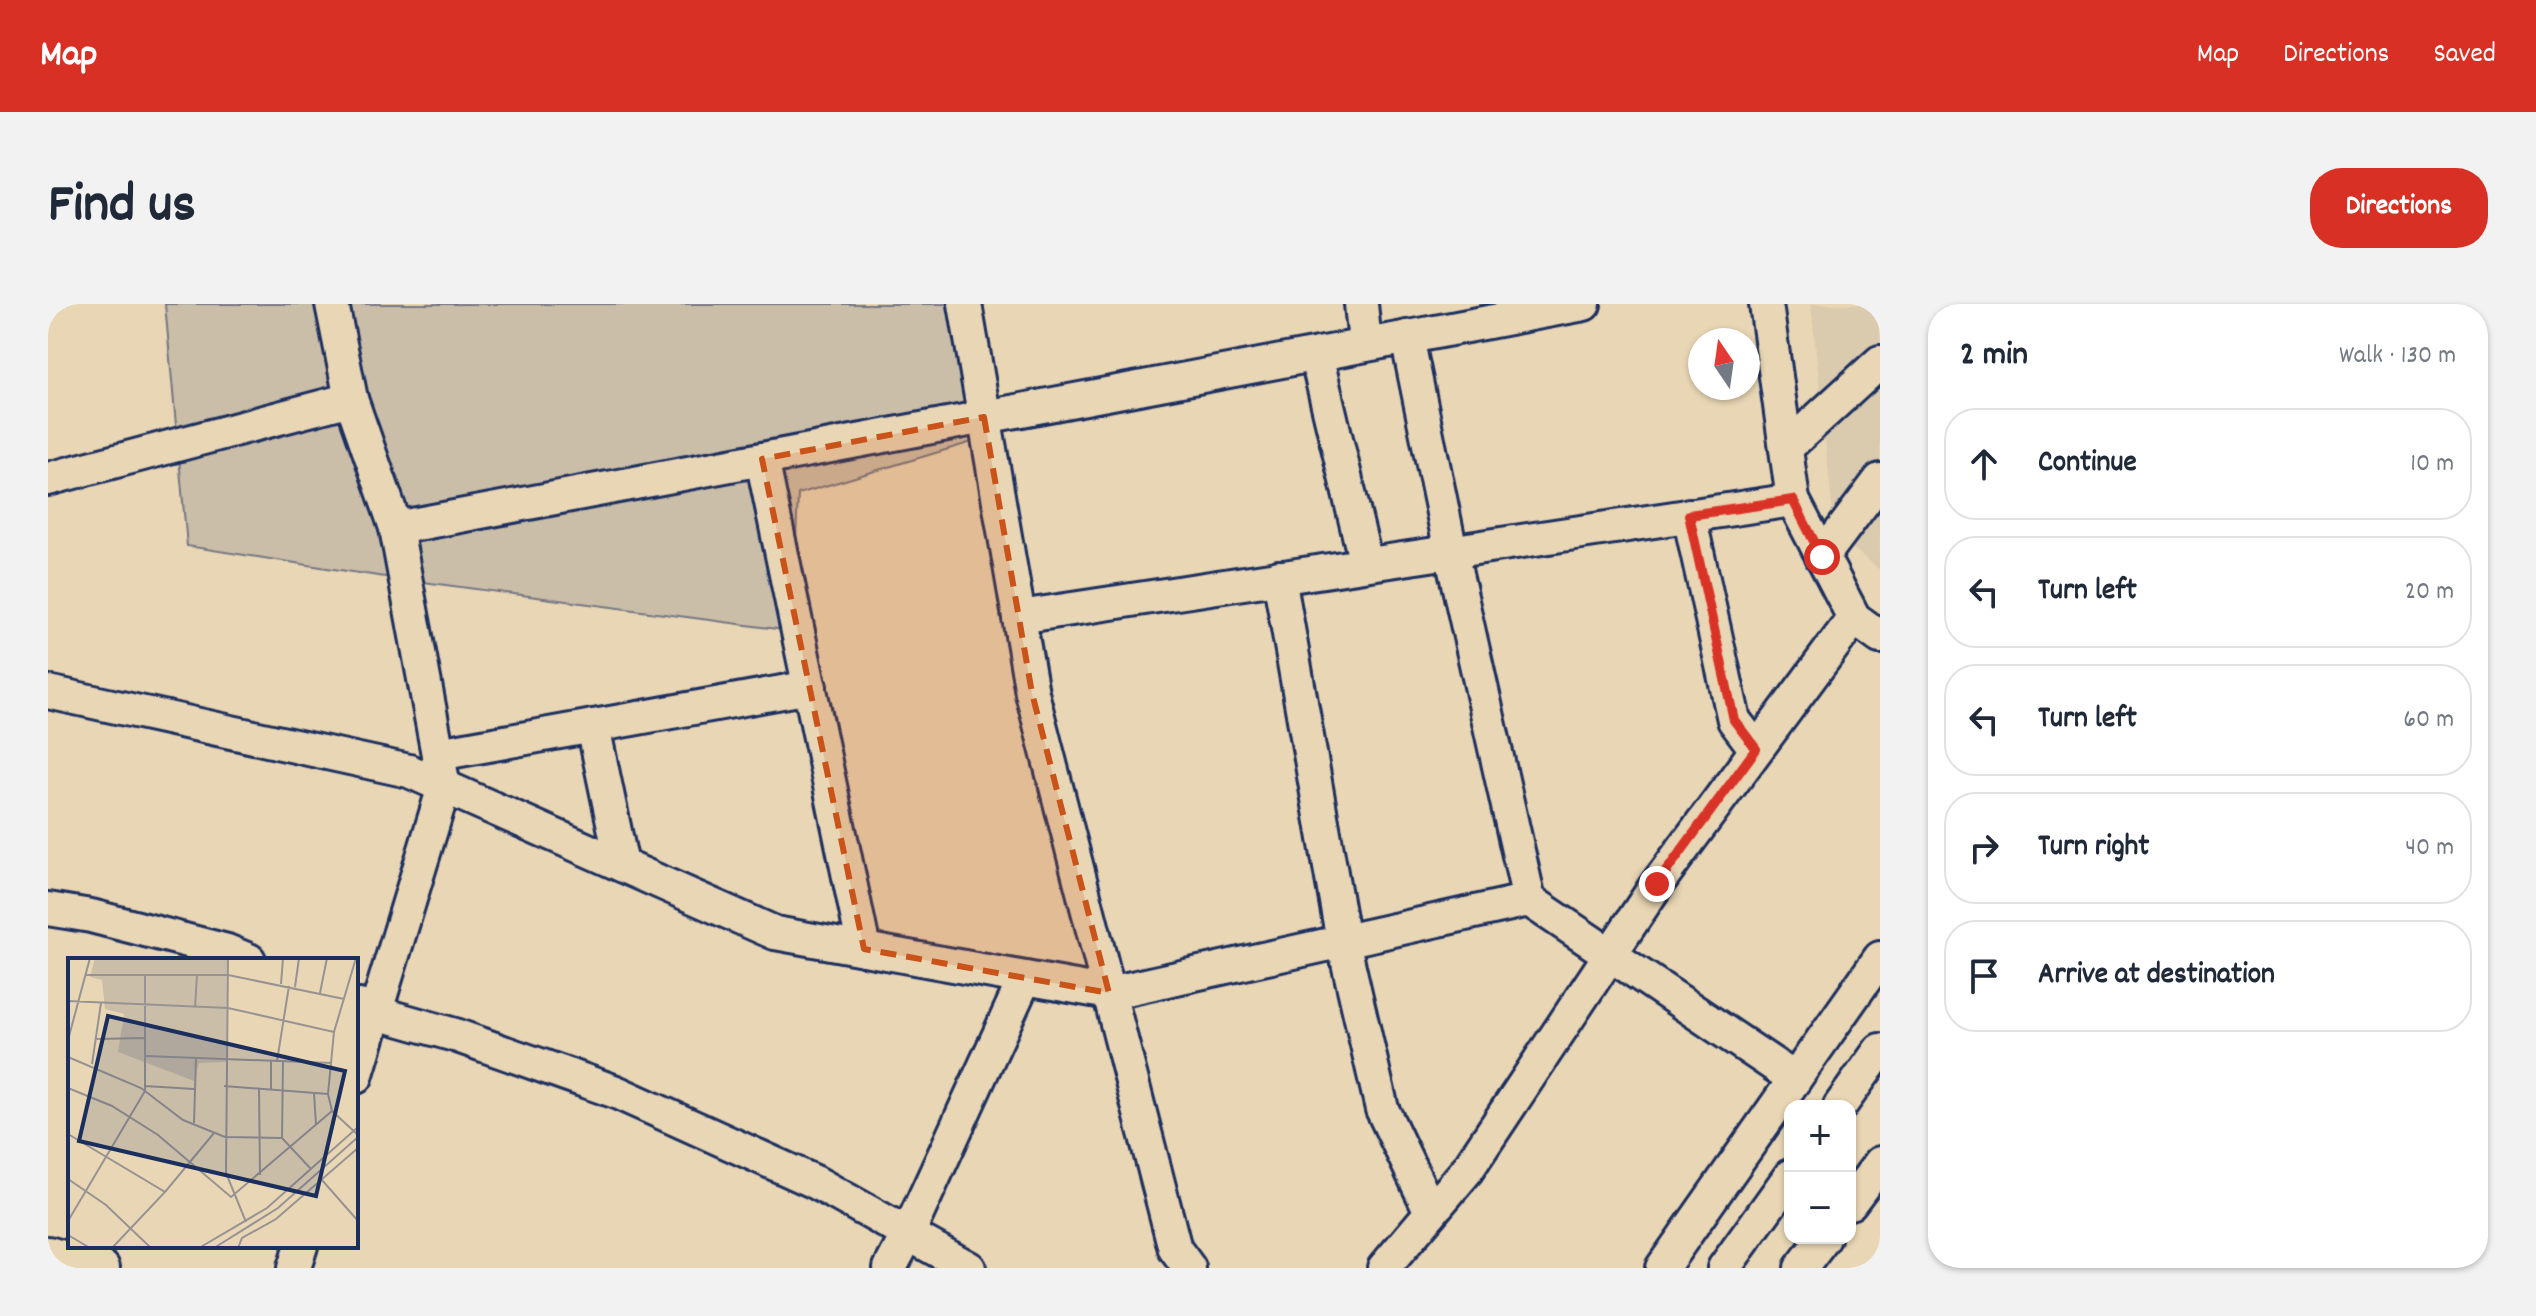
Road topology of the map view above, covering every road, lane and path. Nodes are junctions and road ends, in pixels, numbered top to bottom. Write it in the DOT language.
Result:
graph roads {
  1 [pos="332,304"];
  2 [pos="965,304"];
  3 [pos="1361,304"];
  4 [pos="1584,304"];
  5 [pos="1766,304"];
  6 [pos="1407,337"];
  7 [pos="1365,344"];
  8 [pos="1316,355"];
  9 [pos="1880,362"];
  10 [pos="351,399"];
  11 [pos="984,417"];
  12 [pos="1786,448"];
  13 [pos="762,459"];
  14 [pos="48,479"];
  15 [pos="1880,480"];
  16 [pos="1793,500"];
  17 [pos="1689,515"];
  18 [pos="396,528"];
  19 [pos="1451,552"];
  20 [pos="1822,557"];
  21 [pos="1366,564"];
  22 [pos="1279,577"];
  23 [pos="1019,617"];
  24 [pos="1854,618"];
  25 [pos="1880,637"];
  26 [pos="810,687"];
  27 [pos="48,692"];
  28 [pos="593,726"];
  29 [pos="1756,749"];
  30 [pos="438,754"];
  31 [pos="444,787"];
  32 [pos="622,865"];
  33 [pos="1529,900"];
  34 [pos="48,909"];
  35 [pos="1343,941"];
  36 [pos="864,949"];
  37 [pos="1610,954"];
  38 [pos="244,958"];
  39 [pos="1880,958"];
  40 [pos="1025,978"];
  41 [pos="1109,993"];
  42 [pos="366,1009"];
  43 [pos="1880,1050"];
  44 [pos="358,1063"];
  45 [pos="1795,1079"];
  46 [pos="1844,1100"];
  47 [pos="1880,1163"];
  48 [pos="1784,1184"];
  49 [pos="1856,1195"];
  50 [pos="1431,1212"];
  51 [pos="908,1234"];
  52 [pos="1819,1244"];
  53 [pos="300,1248"];
  54 [pos="48,1253"];
  55 [pos="103,1268"];
  56 [pos="294,1268"];
  57 [pos="890,1268"];
  58 [pos="969,1268"];
  59 [pos="1189,1268"];
  60 [pos="1384,1268"];
  61 [pos="1662,1268"];
  62 [pos="1724,1268"];
  63 [pos="1801,1268"];
  1 -- 10 [label="street"];
  2 -- 11 [label="street"];
  3 -- 7 [label="street"];
  4 -- 6 [label="street"];
  5 -- 12 [label="street"];
  6 -- 7 [label="street"];
  6 -- 19 [label="street"];
  7 -- 8 [label="street"];
  8 -- 11 [label="street"];
  8 -- 21 [label="street"];
  9 -- 12 [label="street"];
  10 -- 14 [label="street"];
  10 -- 18 [label="street"];
  11 -- 13 [label="street"];
  11 -- 23 [label="street"];
  12 -- 16 [label="street"];
  13 -- 18 [label="street"];
  13 -- 26 [label="street"];
  15 -- 20 [label="street"];
  16 -- 17 [label="street"];
  16 -- 20 [label="street"];
  17 -- 19 [label="street"];
  17 -- 29 [label="street"];
  18 -- 30 [label="street"];
  19 -- 21 [label="street"];
  19 -- 33 [label="street"];
  20 -- 24 [label="street"];
  21 -- 22 [label="street"];
  22 -- 23 [label="street"];
  22 -- 35 [label="street"];
  23 -- 41 [label="street"];
  24 -- 25 [label="street"];
  24 -- 29 [label="street"];
  26 -- 28 [label="street"];
  26 -- 36 [label="street"];
  27 -- 31 [label="street"];
  28 -- 30 [label="street"];
  28 -- 32 [label="street"];
  29 -- 37 [label="street"];
  30 -- 31 [label="street"];
  31 -- 32 [label="street"];
  31 -- 42 [label="street"];
  32 -- 36 [label="street"];
  33 -- 35 [label="street"];
  33 -- 37 [label="street"];
  34 -- 38 [label="street"];
  35 -- 41 [label="street"];
  35 -- 50 [label="street"];
  36 -- 40 [label="street"];
  37 -- 45 [label="street"];
  37 -- 50 [label="street"];
  39 -- 45 [label="street"];
  40 -- 41 [label="street"];
  40 -- 51 [label="street"];
  41 -- 59 [label="street"];
  42 -- 44 [label="street"];
  42 -- 51 [label="street"];
  43 -- 46 [label="street"];
  45 -- 61 [label="street"];
  47 -- 49 [label="street"];
  48 -- 62 [label="street"];
  50 -- 60 [label="street"];
  51 -- 57 [label="street"];
  51 -- 58 [label="street"];
  52 -- 63 [label="street"];
  53 -- 56 [label="street"];
  54 -- 55 [label="street"];
}
